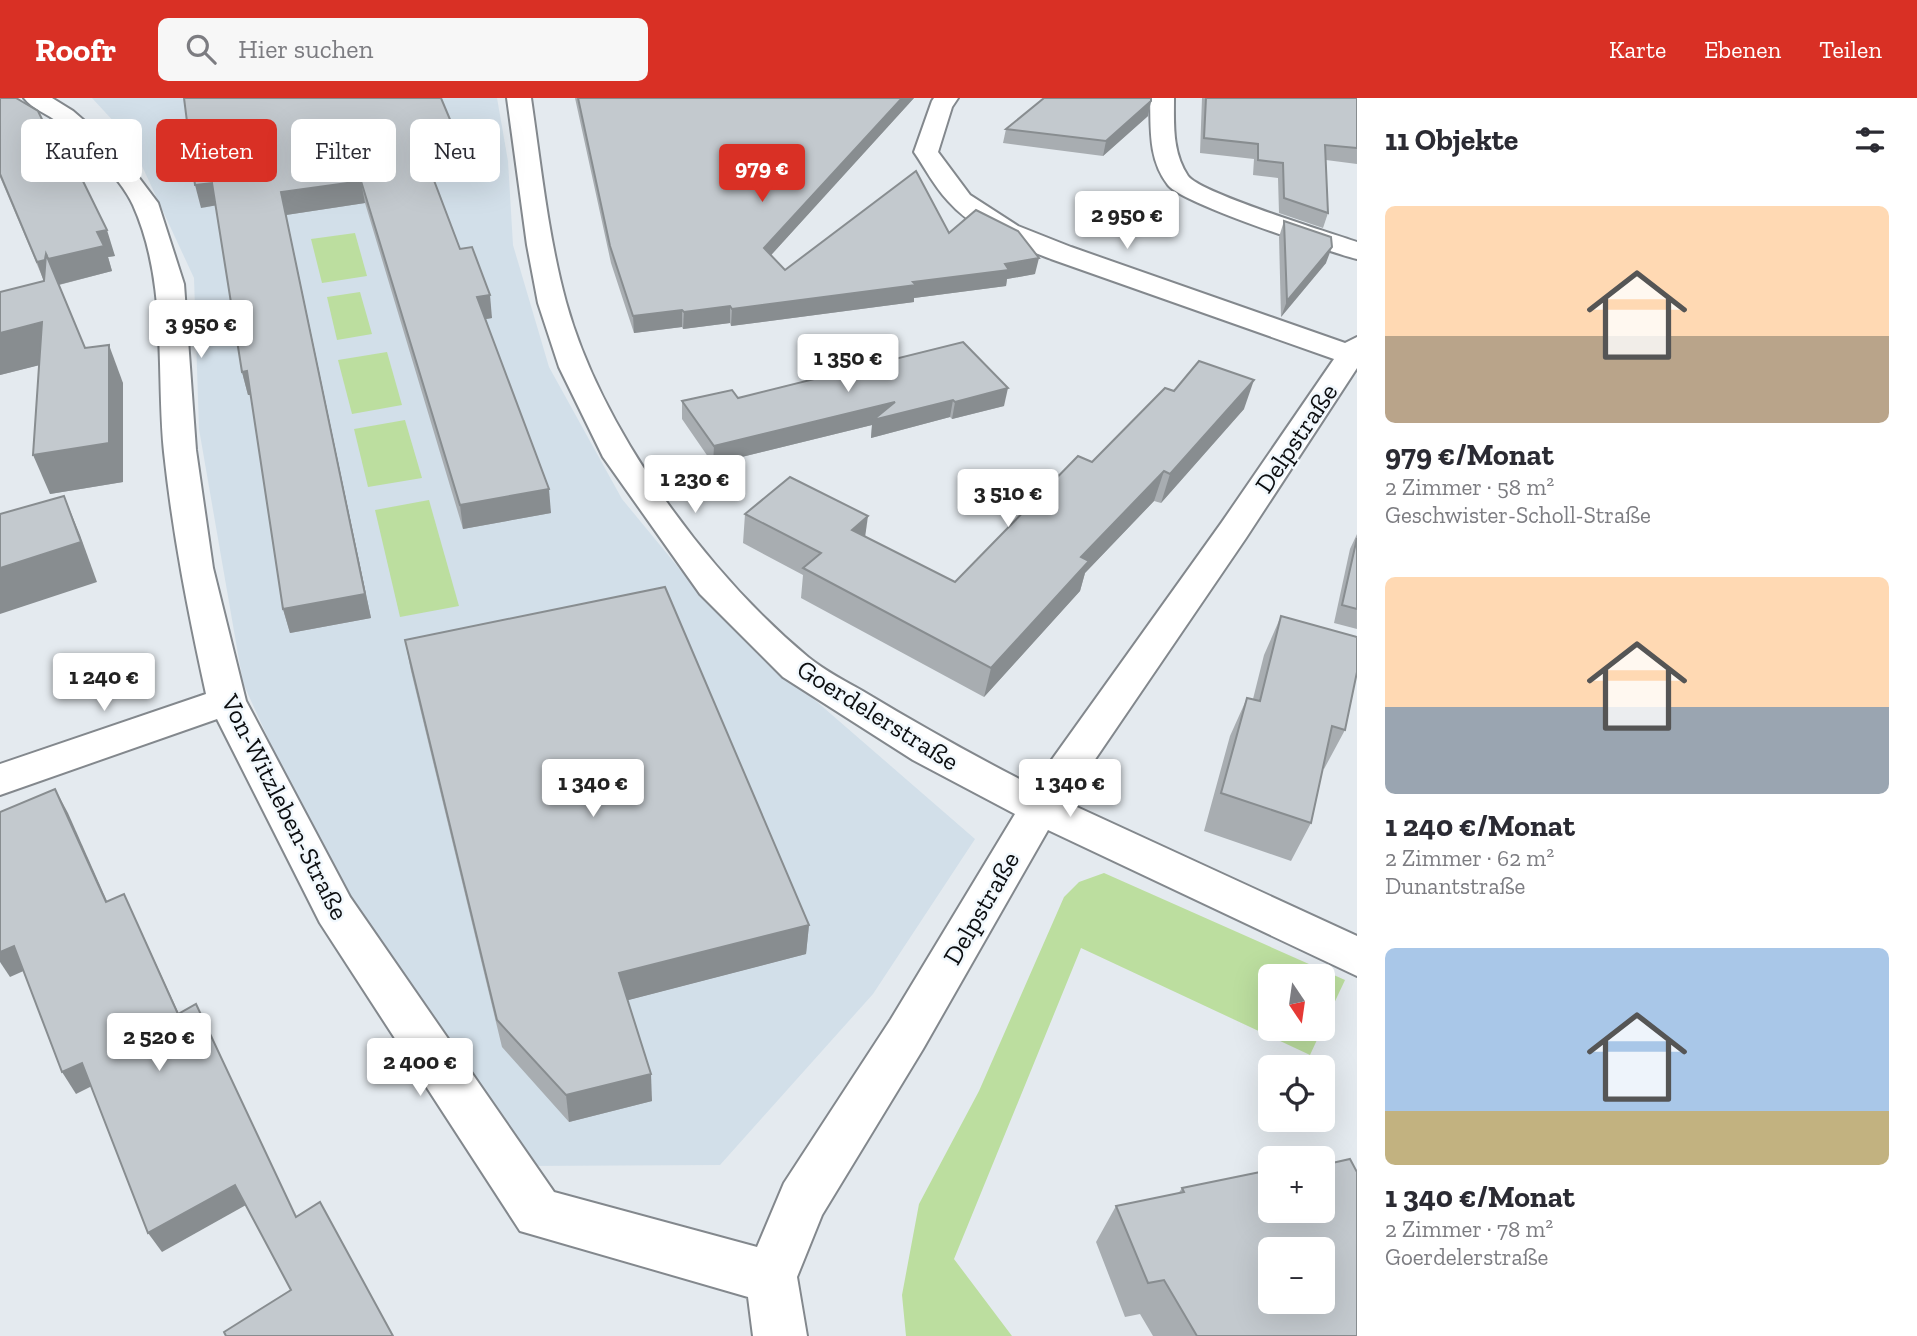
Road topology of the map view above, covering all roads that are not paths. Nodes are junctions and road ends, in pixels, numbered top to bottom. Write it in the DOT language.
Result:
graph roads {
  1 [pos="36,98"];
  2 [pos="519,98"];
  3 [pos="946,98"];
  4 [pos="1162,98"];
  5 [pos="1357,251"];
  6 [pos="1355,352"];
  7 [pos="227,701"];
  8 [pos="0,780"];
  9 [pos="1040,808"];
  10 [pos="1357,957"];
  11 [pos="771,1277"];
  12 [pos="780,1336"];
  1 -- 7 [label="street, Von-Witzleben-Straße"];
  2 -- 9 [label="street, Goerdelerstraße"];
  3 -- 6 [label="street"];
  4 -- 5 [label="street"];
  6 -- 9 [label="street, Delpstraße"];
  7 -- 8 [label="street"];
  7 -- 11 [label="street, Von-Witzleben-Straße"];
  9 -- 10 [label="street, Goerdelerstraße"];
  9 -- 11 [label="street, Delpstraße"];
  11 -- 12 [label="street"];
}
